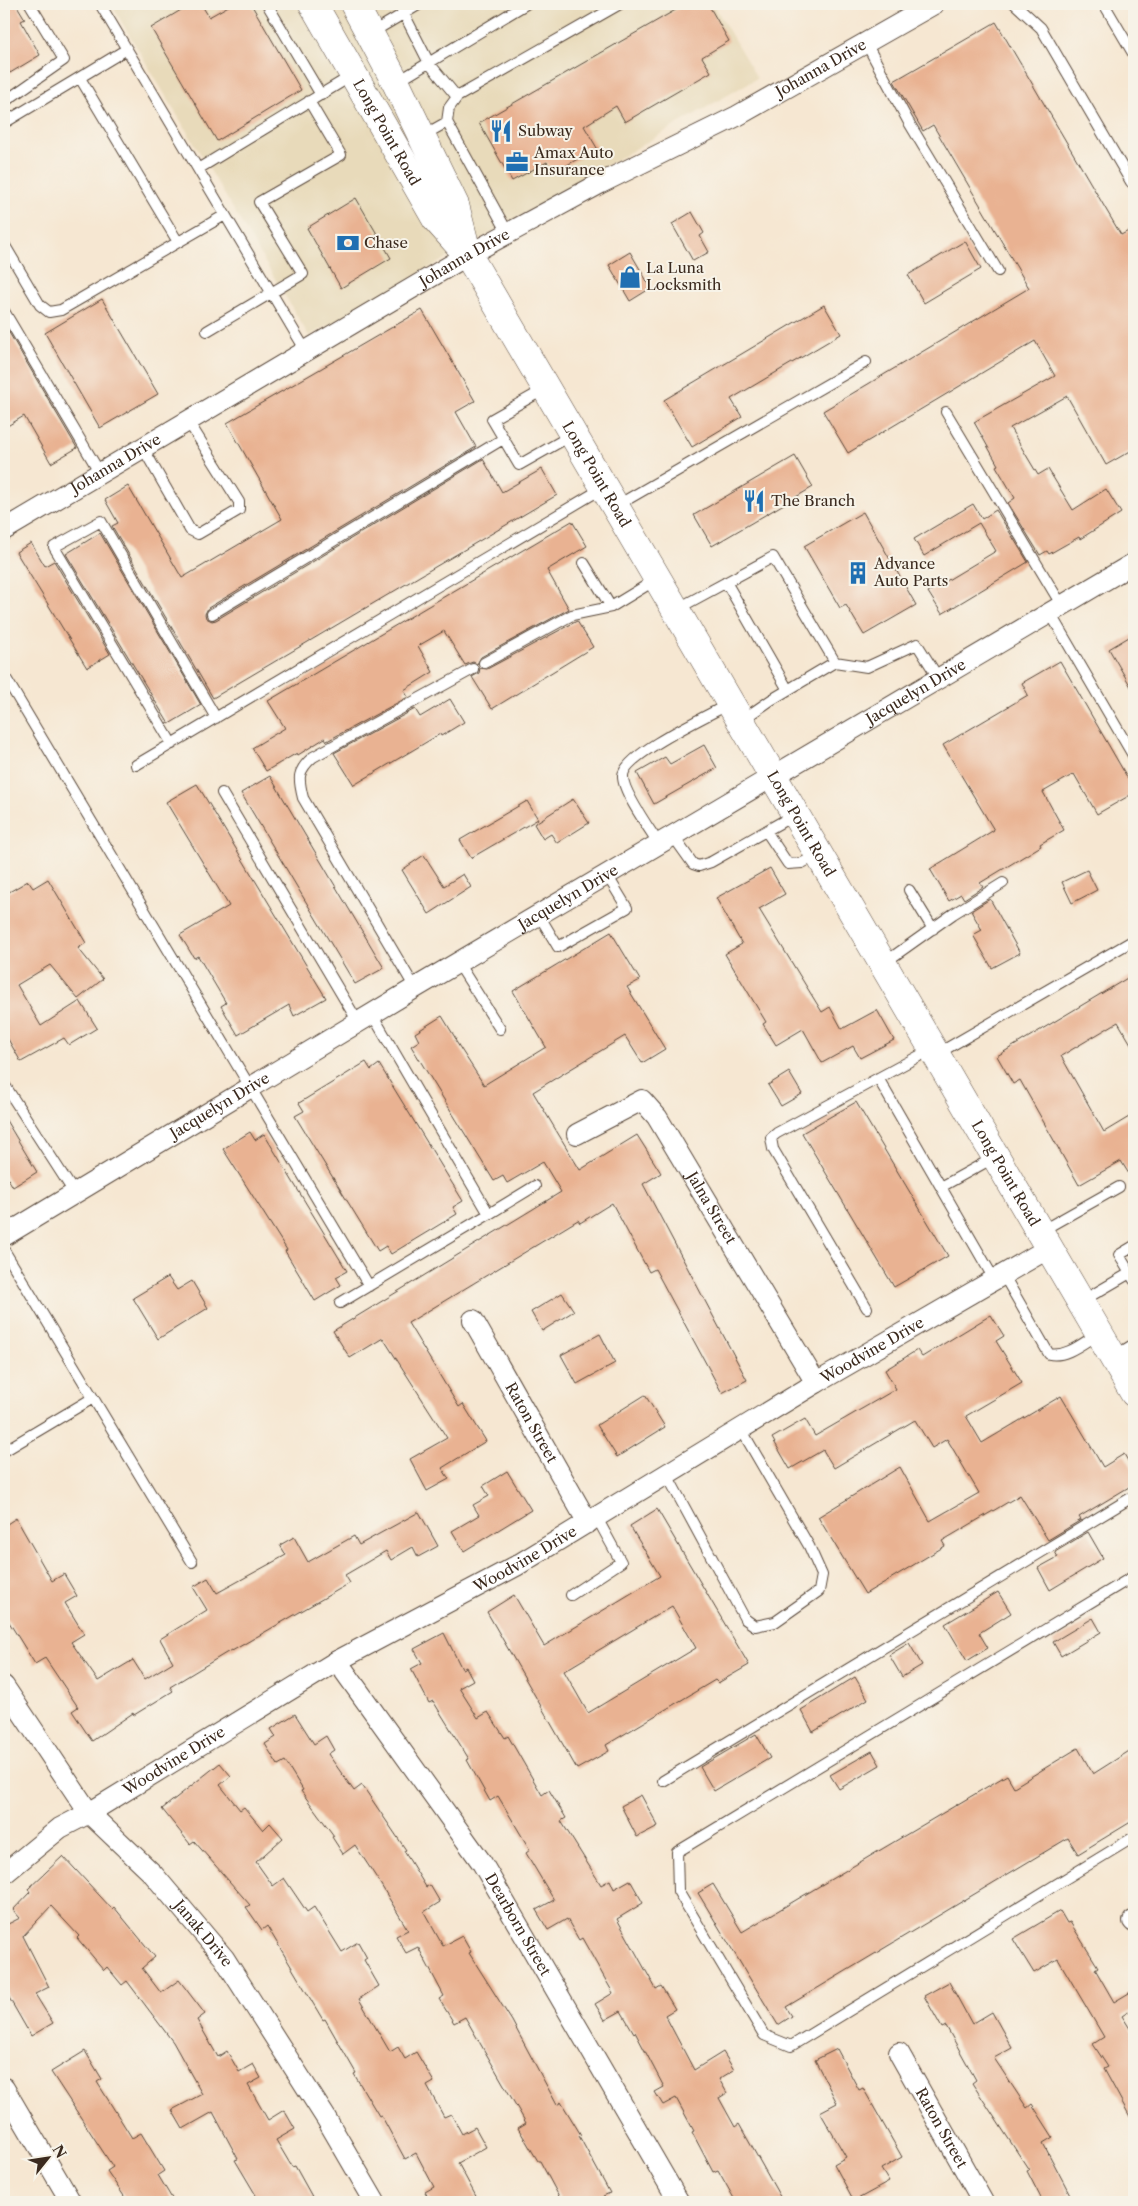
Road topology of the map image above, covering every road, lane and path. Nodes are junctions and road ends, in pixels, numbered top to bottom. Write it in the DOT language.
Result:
graph roads {
  1 [pos="30,4"];
  2 [pos="100,4"];
  3 [pos="267,4"];
  4 [pos="313,4"];
  5 [pos="354,4"];
  6 [pos="420,4"];
  7 [pos="526,4"];
  8 [pos="620,4"];
  9 [pos="934,4"];
  10 [pos="1015,4"];
  11 [pos="1104,4"];
  12 [pos="401,9"];
  13 [pos="370,34"];
  14 [pos="866,43"];
  15 [pos="127,50"];
  16 [pos="1134,55"];
  17 [pos="429,63"];
  18 [pos="354,75"];
  19 [pos="80,78"];
  20 [pos="396,83"];
  21 [pos="321,95"];
  22 [pos="457,97"];
  23 [pos="4,102"];
  24 [pos="309,102"];
  25 [pos="447,122"];
  26 [pos="4,123"];
  27 [pos="422,136"];
  28 [pos="198,169"];
  29 [pos="1134,184"];
  30 [pos="225,214"];
  31 [pos="508,233"];
  32 [pos="178,242"];
  33 [pos="4,244"];
  34 [pos="468,255"];
  35 [pos="998,271"];
  36 [pos="272,293"];
  37 [pos="4,311"];
  38 [pos="207,332"];
  39 [pos="306,351"];
  40 [pos="866,362"];
  41 [pos="546,389"];
  42 [pos="946,412"];
  43 [pos="188,421"];
  44 [pos="573,434"];
  45 [pos="503,439"];
  46 [pos="143,448"];
  47 [pos="100,473"];
  48 [pos="609,497"];
  49 [pos="4,530"];
  50 [pos="584,563"];
  51 [pos="1134,563"];
  52 [pos="658,579"];
  53 [pos="726,582"];
  54 [pos="611,607"];
  55 [pos="1056,609"];
  56 [pos="676,610"];
  57 [pos="212,614"];
  58 [pos="835,662"];
  59 [pos="484,663"];
  60 [pos="473,669"];
  61 [pos="4,675"];
  62 [pos="939,678"];
  63 [pos="788,690"];
  64 [pos="736,712"];
  65 [pos="216,718"];
  66 [pos="172,744"];
  67 [pos="1134,757"];
  68 [pos="136,765"];
  69 [pos="773,776"];
  70 [pos="222,793"];
  71 [pos="796,815"];
  72 [pos="766,831"];
  73 [pos="666,840"];
  74 [pos="819,854"];
  75 [pos="607,875"];
  76 [pos="1003,882"];
  77 [pos="909,890"];
  78 [pos="539,915"];
  79 [pos="933,929"];
  80 [pos="1134,940"];
  81 [pos="458,963"];
  82 [pos="883,964"];
  83 [pos="415,988"];
  84 [pos="365,1018"];
  85 [pos="500,1029"];
  86 [pos="934,1052"];
  87 [pos="878,1078"];
  88 [pos="4,1084"];
  89 [pos="250,1086"];
  90 [pos="577,1134"];
  91 [pos="996,1157"];
  92 [pos="535,1186"];
  93 [pos="941,1187"];
  94 [pos="1120,1187"];
  95 [pos="75,1194"];
  96 [pos="489,1214"];
  97 [pos="4,1236"];
  98 [pos="1045,1240"];
  99 [pos="1134,1246"];
  100 [pos="4,1250"];
  101 [pos="1132,1276"];
  102 [pos="998,1277"];
  103 [pos="369,1286"];
  104 [pos="1081,1302"];
  105 [pos="340,1303"];
  106 [pos="867,1308"];
  107 [pos="474,1320"];
  108 [pos="1099,1333"];
  109 [pos="1125,1356"];
  110 [pos="816,1383"];
  111 [pos="1134,1393"];
  112 [pos="93,1398"];
  113 [pos="741,1429"];
  114 [pos="4,1451"];
  115 [pos="667,1474"];
  116 [pos="1134,1496"];
  117 [pos="593,1520"];
  118 [pos="192,1562"];
  119 [pos="1134,1576"];
  120 [pos="571,1595"];
  121 [pos="337,1661"];
  122 [pos="4,1686"];
  123 [pos="663,1781"];
  124 [pos="89,1812"];
  125 [pos="1134,1837"];
  126 [pos="4,1874"];
  127 [pos="899,2053"];
  128 [pos="4,2088"];
  129 [pos="71,2202"];
  130 [pos="375,2202"];
  131 [pos="679,2202"];
  132 [pos="983,2202"];
  1 -- 23 [label="lane"];
  2 -- 15 [label="lane"];
  3 -- 21 [label="lane"];
  4 -- 18 [label="main road, Long Point Road"];
  5 -- 13 [label="main road, Long Point Road"];
  6 -- 12 [label="lane"];
  7 -- 17 [label="lane"];
  8 -- 22 [label="lane"];
  9 -- 14 [label="street, Johanna Drive"];
  10 -- 29 [label="lane"];
  11 -- 16 [label="lane"];
  12 -- 13 [label="lane"];
  12 -- 17 [label="lane"];
  13 -- 20 [label="main road, Long Point Road"];
  14 -- 31 [label="street, Johanna Drive"];
  14 -- 35 [label="lane"];
  15 -- 19 [label="lane"];
  15 -- 28 [label="lane"];
  17 -- 20 [label="lane"];
  17 -- 22 [label="lane"];
  18 -- 21 [label="lane"];
  18 -- 34 [label="main road, Long Point Road"];
  19 -- 26 [label="lane"];
  19 -- 32 [label="lane"];
  20 -- 27 [label="main road, Long Point Road"];
  21 -- 24 [label="lane"];
  22 -- 25 [label="lane"];
  24 -- 28 [label="lane"];
  24 -- 36 [label="lane"];
  25 -- 27 [label="lane"];
  25 -- 31 [label="lane"];
  27 -- 34 [label="main road, Long Point Road"];
  28 -- 30 [label="lane"];
  30 -- 32 [label="lane"];
  30 -- 36 [label="lane"];
  31 -- 34 [label="street, Johanna Drive"];
  32 -- 33 [label="lane"];
  34 -- 39 [label="street, Johanna Drive"];
  34 -- 41 [label="main road, Long Point Road"];
  36 -- 38 [label="lane"];
  36 -- 39 [label="lane"];
  37 -- 47 [label="lane"];
  39 -- 43 [label="street, Johanna Drive"];
  40 -- 48 [label="lane"];
  41 -- 44 [label="main road, Long Point Road"];
  41 -- 45 [label="lane"];
  42 -- 55 [label="lane"];
  43 -- 46 [label="street, Johanna Drive"];
  43 -- 46 [label="lane"];
  44 -- 45 [label="lane"];
  44 -- 48 [label="main road, Long Point Road"];
  45 -- 57 [label="lane"];
  46 -- 47 [label="street, Johanna Drive"];
  47 -- 49 [label="street, Johanna Drive"];
  48 -- 52 [label="main road, Long Point Road"];
  48 -- 65 [label="lane"];
  50 -- 54 [label="lane"];
  51 -- 55 [label="street, Jacquelyn Drive"];
  52 -- 54 [label="lane"];
  52 -- 56 [label="main road, Long Point Road"];
  53 -- 56 [label="lane"];
  53 -- 58 [label="lane"];
  53 -- 63 [label="lane"];
  54 -- 59 [label="lane"];
  55 -- 62 [label="street, Jacquelyn Drive"];
  55 -- 67 [label="lane"];
  56 -- 64 [label="main road, Long Point Road"];
  58 -- 62 [label="lane"];
  58 -- 63 [label="lane"];
  60 -- 83 [label="lane"];
  61 -- 89 [label="lane"];
  62 -- 69 [label="street, Jacquelyn Drive"];
  63 -- 64 [label="lane"];
  64 -- 69 [label="main road, Long Point Road"];
  64 -- 73 [label="lane"];
  65 -- 66 [label="lane"];
  65 -- 66 [label="lane"];
  66 -- 68 [label="lane"];
  69 -- 71 [label="main road, Long Point Road"];
  69 -- 73 [label="street, Jacquelyn Drive"];
  70 -- 84 [label="lane"];
  71 -- 72 [label="lane"];
  71 -- 74 [label="main road, Long Point Road"];
  72 -- 73 [label="lane"];
  72 -- 74 [label="lane"];
  73 -- 75 [label="street, Jacquelyn Drive"];
  74 -- 82 [label="main road, Long Point Road"];
  75 -- 78 [label="street, Jacquelyn Drive"];
  75 -- 78 [label="lane"];
  76 -- 79 [label="lane"];
  77 -- 79 [label="lane"];
  78 -- 81 [label="street, Jacquelyn Drive"];
  79 -- 82 [label="lane"];
  80 -- 86 [label="lane"];
  81 -- 83 [label="street, Jacquelyn Drive"];
  81 -- 85 [label="lane"];
  82 -- 86 [label="main road, Long Point Road"];
  83 -- 84 [label="street, Jacquelyn Drive"];
  84 -- 89 [label="street, Jacquelyn Drive"];
  84 -- 96 [label="lane"];
  86 -- 87 [label="lane"];
  86 -- 91 [label="main road, Long Point Road"];
  87 -- 93 [label="lane"];
  87 -- 106 [label="lane"];
  88 -- 95 [label="lane"];
  89 -- 95 [label="street, Jacquelyn Drive"];
  89 -- 103 [label="lane"];
  90 -- 110 [label="street, Jalna Street"];
  91 -- 93 [label="lane"];
  91 -- 98 [label="main road, Long Point Road"];
  92 -- 96 [label="lane"];
  93 -- 102 [label="lane"];
  94 -- 98 [label="lane"];
  95 -- 97 [label="street, Jacquelyn Drive"];
  96 -- 103 [label="lane"];
  98 -- 102 [label="street, Woodvine Drive"];
  98 -- 104 [label="main road, Long Point Road"];
  99 -- 101 [label="lane"];
  100 -- 112 [label="lane"];
  101 -- 104 [label="lane"];
  102 -- 108 [label="lane"];
  102 -- 110 [label="street, Woodvine Drive"];
  103 -- 105 [label="lane"];
  104 -- 108 [label="main road, Long Point Road"];
  107 -- 117 [label="street, Raton Street"];
  108 -- 109 [label="main road, Long Point Road"];
  109 -- 111 [label="main road, Long Point Road"];
  110 -- 113 [label="street, Woodvine Drive"];
  112 -- 114 [label="lane"];
  112 -- 118 [label="lane"];
  113 -- 115 [label="street, Woodvine Drive"];
  113 -- 115 [label="lane"];
  115 -- 117 [label="street, Woodvine Drive"];
  116 -- 123 [label="lane"];
  117 -- 120 [label="lane"];
  117 -- 121 [label="street, Woodvine Drive"];
  119 -- 125 [label="lane"];
  121 -- 124 [label="street, Woodvine Drive"];
  121 -- 131 [label="street, Dearborn Street"];
  122 -- 124 [label="street, Janak Drive"];
  124 -- 126 [label="street, Woodvine Drive"];
  124 -- 130 [label="street, Janak Drive"];
  127 -- 132 [label="street, Raton Street"];
  128 -- 129 [label="street"];
}
